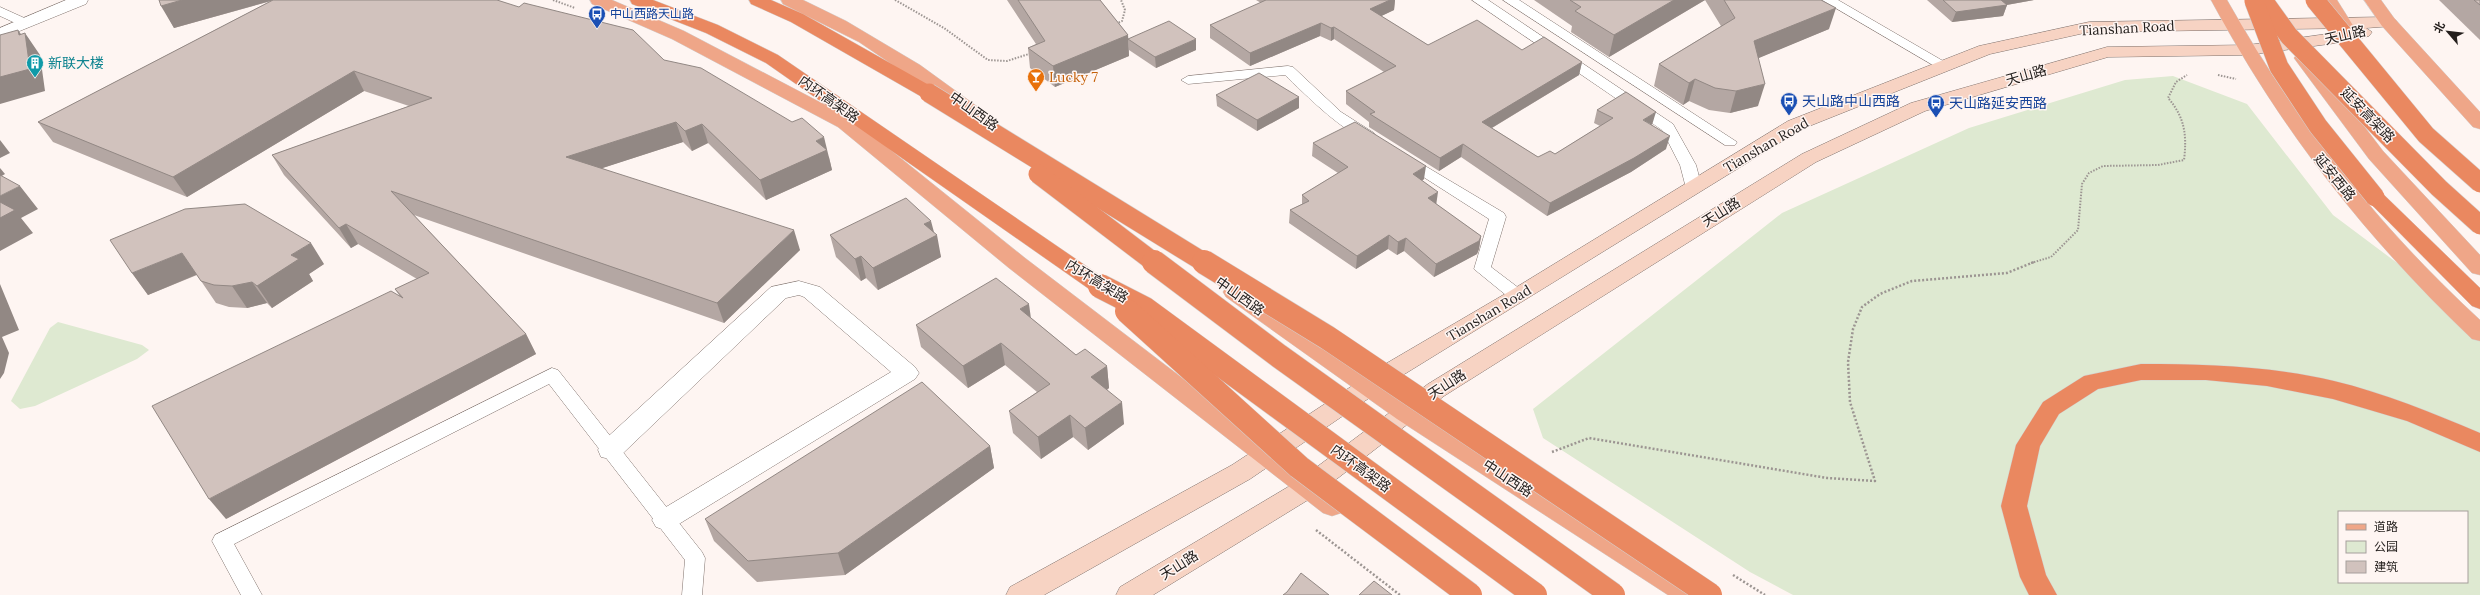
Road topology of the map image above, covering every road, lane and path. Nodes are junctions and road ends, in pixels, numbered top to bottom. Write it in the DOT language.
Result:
graph roads {
  1 [pos="80,0"];
  2 [pos="553,0"];
  3 [pos="638,0"];
  4 [pos="757,0"];
  5 [pos="789,0"];
  6 [pos="895,0"];
  7 [pos="1121,0"];
  8 [pos="1479,0"];
  9 [pos="1510,0"];
  10 [pos="1829,0"];
  11 [pos="2219,0"];
  12 [pos="2253,0"];
  13 [pos="2263,0"];
  14 [pos="2315,0"];
  15 [pos="2329,0"];
  16 [pos="2372,0"];
  17 [pos="590,5"];
  18 [pos="0,11"];
  19 [pos="2388,22"];
  20 [pos="2278,23"];
  21 [pos="26,24"];
  22 [pos="1115,24"];
  23 [pos="2232,24"];
  24 [pos="2347,30"];
  25 [pos="0,34"];
  26 [pos="2293,44"];
  27 [pos="2248,50"];
  28 [pos="1035,52"];
  29 [pos="1943,65"];
  30 [pos="2191,75"];
  31 [pos="2216,75"];
  32 [pos="1188,80"];
  33 [pos="929,93"];
  34 [pos="2278,97"];
  35 [pos="2480,123"];
  36 [pos="1730,142"];
  37 [pos="1381,144"];
  38 [pos="1394,152"];
  39 [pos="2480,183"];
  40 [pos="1694,188"];
  41 [pos="2480,193"];
  42 [pos="2480,225"];
  43 [pos="2480,268"];
  44 [pos="1100,286"];
  45 [pos="1518,296"];
  46 [pos="2480,301"];
  47 [pos="2480,332"];
  48 [pos="1370,387"];
  49 [pos="1405,413"];
  50 [pos="2480,443"];
  51 [pos="610,450"];
  52 [pos="1548,453"];
  53 [pos="1265,455"];
  54 [pos="1307,488"];
  55 [pos="1279,502"];
  56 [pos="665,520"];
  57 [pos="252,595"];
  58 [pos="692,595"];
  59 [pos="1020,595"];
  60 [pos="1130,595"];
  61 [pos="1400,595"];
  62 [pos="1459,595"];
  63 [pos="1470,595"];
  64 [pos="1535,595"];
  65 [pos="1613,595"];
  66 [pos="1690,595"];
  67 [pos="1710,595"];
  68 [pos="2043,595"];
  1 -- 21 [label="street"];
  2 -- 17 [label="path"];
  3 -- 44 [label="highway, 内环高架路"];
  4 -- 33 [label="highway"];
  5 -- 48 [label="main road, 中山西路"];
  6 -- 28 [label="path"];
  7 -- 22 [label="path"];
  8 -- 40 [label="lane"];
  9 -- 36 [label="lane"];
  10 -- 29 [label="lane"];
  11 -- 23 [label="main road, 延安西路"];
  12 -- 46 [label="highway, bridge"];
  13 -- 20 [label="main road"];
  13 -- 42 [label="highway, 延安高架路, bridge"];
  14 -- 39 [label="highway, bridge"];
  15 -- 24 [label="main road"];
  16 -- 19 [label="main road"];
  17 -- 53 [label="main road"];
  18 -- 21 [label="lane"];
  19 -- 24 [label="main road, 天山路"];
  19 -- 35 [label="main road"];
  20 -- 23 [label="main road, Tianshan Road"];
  20 -- 24 [label="main road, Tianshan Road"];
  20 -- 26 [label="main road"];
  21 -- 25 [label="street"];
  23 -- 27 [label="main road, 延安西路"];
  23 -- 29 [label="main road, Tianshan Road"];
  24 -- 26 [label="main road, 天山路"];
  24 -- 41 [label="main road"];
  26 -- 27 [label="main road, 天山路"];
  26 -- 43 [label="main road"];
  27 -- 34 [label="main road, 延安西路"];
  27 -- 49 [label="main road, 天山路"];
  29 -- 40 [label="main road, Tianshan Road"];
  30 -- 52 [label="path"];
  31 -- 34 [label="path"];
  32 -- 37 [label="lane"];
  33 -- 65 [label="highway, bridge"];
  33 -- 67 [label="highway, bridge"];
  34 -- 47 [label="main road, 延安西路"];
  38 -- 45 [label="lane"];
  40 -- 45 [label="main road, Tianshan Road"];
  44 -- 63 [label="highway, bridge"];
  44 -- 64 [label="highway, 内环高架路, bridge"];
  45 -- 48 [label="main road, Tianshan Road"];
  48 -- 49 [label="main road, 中山西路"];
  48 -- 53 [label="main road, Tianshan Road"];
  49 -- 54 [label="main road, 天山路"];
  49 -- 66 [label="main road, 中山西路"];
  50 -- 68 [label="highway"];
  51 -- 56 [label="lane"];
  51 -- 56 [label="street"];
  51 -- 57 [label="lane"];
  53 -- 54 [label="main road"];
  53 -- 59 [label="main road"];
  54 -- 55 [label="main road, 天山路"];
  54 -- 62 [label="main road"];
  55 -- 60 [label="main road, 天山路"];
  55 -- 61 [label="path"];
  56 -- 58 [label="lane"];
}
